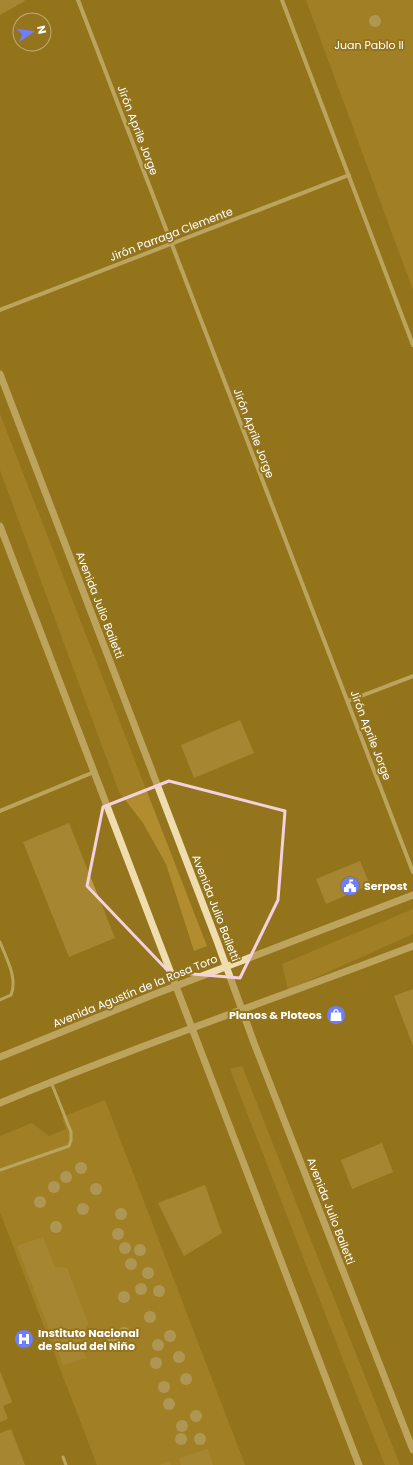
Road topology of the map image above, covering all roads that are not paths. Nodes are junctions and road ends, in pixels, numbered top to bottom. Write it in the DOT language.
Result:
graph roads {
  1 [pos="78,0"];
  2 [pos="282,0"];
  3 [pos="349,175"];
  4 [pos="171,243"];
  5 [pos="0,310"];
  6 [pos="413,345"];
  7 [pos="0,374"];
  8 [pos="0,526"];
  9 [pos="413,676"];
  10 [pos="348,701"];
  11 [pos="94,772"];
  12 [pos="0,811"];
  13 [pos="413,872"];
  14 [pos="413,895"];
  15 [pos="0,942"];
  16 [pos="413,946"];
  17 [pos="227,967"];
  18 [pos="177,986"];
  19 [pos="0,1000"];
  20 [pos="242,1010"];
  21 [pos="192,1027"];
  22 [pos="0,1057"];
  23 [pos="51,1082"];
  24 [pos="0,1103"];
  25 [pos="0,1170"];
  26 [pos="413,1450"];
  27 [pos="63,1458"];
  28 [pos="66,1465"];
  29 [pos="358,1465"];
  1 -- 4 [label="street, Jirón Aprile Jorge"];
  2 -- 3 [label="street"];
  3 -- 4 [label="street, Jirón Parraga Clemente"];
  3 -- 6 [label="street"];
  4 -- 5 [label="street, Jirón Parraga Clemente"];
  4 -- 10 [label="street, Jirón Aprile Jorge"];
  7 -- 17 [label="street, Avenida Julio Bailetti"];
  8 -- 11 [label="street"];
  9 -- 10 [label="street"];
  10 -- 13 [label="street, Jirón Aprile Jorge"];
  11 -- 12 [label="street"];
  11 -- 18 [label="street"];
  14 -- 17 [label="street, Avenida Agustín de la Rosa Toro"];
  15 -- 19 [label="lane"];
  16 -- 20 [label="street"];
  17 -- 18 [label="street, Avenida Agustín de la Rosa Toro"];
  17 -- 20 [label="street, Avenida Julio Bailetti"];
  18 -- 21 [label="street"];
  18 -- 22 [label="street, Avenida Agustín de la Rosa Toro"];
  20 -- 21 [label="street"];
  20 -- 26 [label="street, Avenida Julio Bailetti"];
  21 -- 23 [label="street"];
  21 -- 29 [label="street"];
  23 -- 24 [label="street"];
  23 -- 25 [label="lane"];
  27 -- 28 [label="lane"];
}
